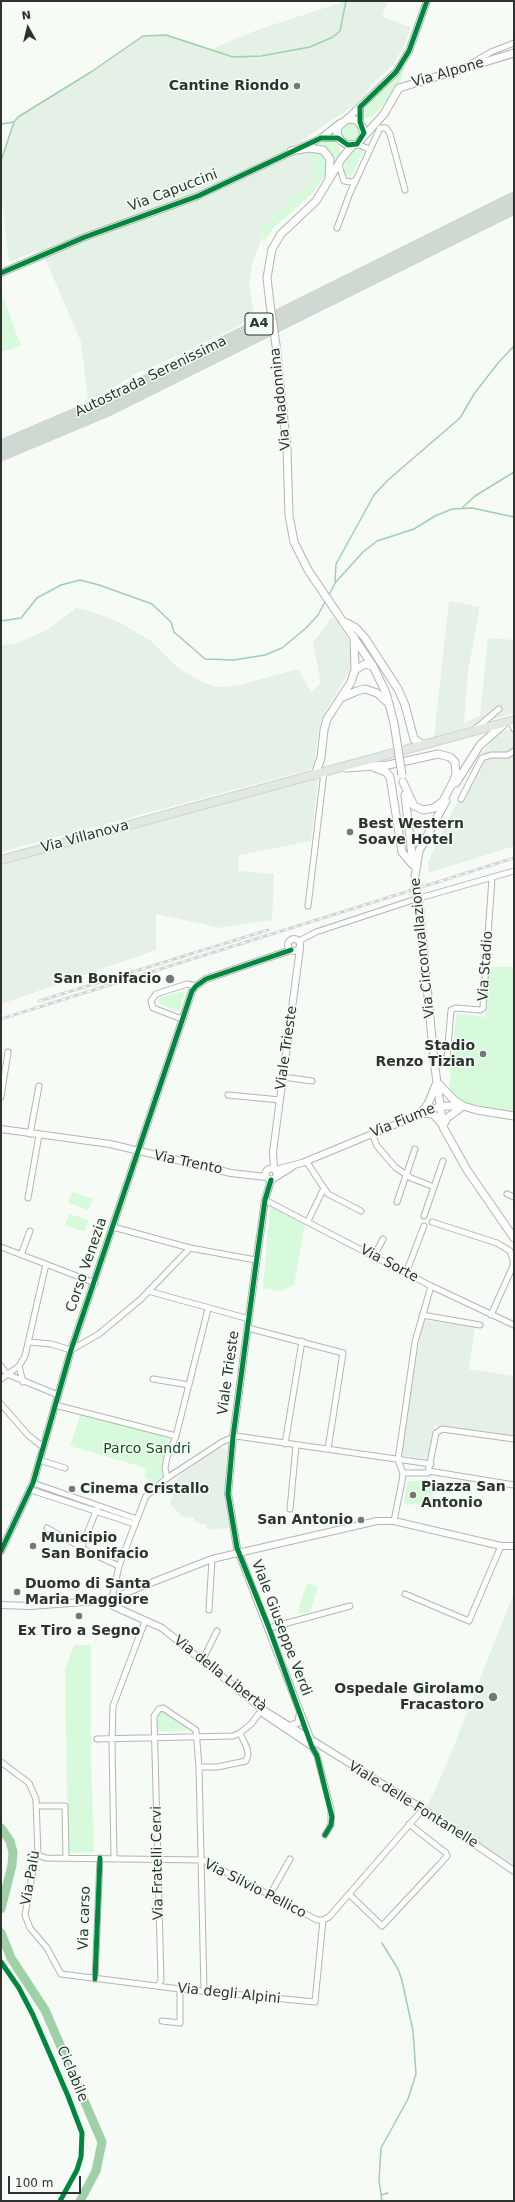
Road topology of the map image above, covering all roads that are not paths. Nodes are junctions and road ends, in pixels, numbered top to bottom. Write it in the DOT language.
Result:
graph roads {
  1 [pos="428,1"];
  2 [pos="514,43"];
  3 [pos="514,53"];
  4 [pos="465,68"];
  5 [pos="360,107"];
  6 [pos="347,119"];
  7 [pos="376,122"];
  8 [pos="340,123"];
  9 [pos="360,123"];
  10 [pos="363,137"];
  11 [pos="321,138"];
  12 [pos="340,140"];
  13 [pos="355,144"];
  14 [pos="369,149"];
  15 [pos="291,151"];
  16 [pos="342,158"];
  17 [pos="339,165"];
  18 [pos="356,180"];
  19 [pos="326,186"];
  20 [pos="405,190"];
  21 [pos="514,197"];
  22 [pos="514,209"];
  23 [pos="338,228"];
  24 [pos="1,273"];
  25 [pos="1,445"];
  26 [pos="1,456"];
  27 [pos="345,623"];
  28 [pos="354,636"];
  29 [pos="360,645"];
  30 [pos="373,666"];
  31 [pos="355,670"];
  32 [pos="341,698"];
  33 [pos="390,706"];
  34 [pos="499,709"];
  35 [pos="510,722"];
  36 [pos="514,730"];
  37 [pos="471,732"];
  38 [pos="429,744"];
  39 [pos="514,751"];
  40 [pos="321,758"];
  41 [pos="367,767"];
  42 [pos="340,768"];
  43 [pos="328,771"];
  44 [pos="315,775"];
  45 [pos="402,778"];
  46 [pos="461,799"];
  47 [pos="410,832"];
  48 [pos="427,836"];
  49 [pos="1,860"];
  50 [pos="413,865"];
  51 [pos="514,871"];
  52 [pos="415,878"];
  53 [pos="492,878"];
  54 [pos="423,897"];
  55 [pos="416,899"];
  56 [pos="308,906"];
  57 [pos="299,941"];
  58 [pos="289,943"];
  59 [pos="300,948"];
  60 [pos="292,950"];
  61 [pos="271,957"];
  62 [pos="298,967"];
  63 [pos="196,986"];
  64 [pos="182,1019"];
  65 [pos="8,1052"];
  66 [pos="434,1060"];
  67 [pos="283,1077"];
  68 [pos="312,1081"];
  69 [pos="437,1082"];
  70 [pos="39,1086"];
  71 [pos="228,1095"];
  72 [pos="1,1097"];
  73 [pos="280,1100"];
  74 [pos="440,1106"];
  75 [pos="463,1106"];
  76 [pos="421,1113"];
  77 [pos="514,1116"];
  78 [pos="443,1127"];
  79 [pos="1,1129"];
  80 [pos="30,1134"];
  81 [pos="372,1134"];
  82 [pos="38,1135"];
  83 [pos="415,1149"];
  84 [pos="138,1151"];
  85 [pos="273,1152"];
  86 [pos="306,1161"];
  87 [pos="443,1161"];
  88 [pos="292,1165"];
  89 [pos="274,1167"];
  90 [pos="243,1174"];
  91 [pos="406,1175"];
  92 [pos="250,1176"];
  93 [pos="269,1176"];
  94 [pos="265,1186"];
  95 [pos="434,1186"];
  96 [pos="324,1188"];
  97 [pos="507,1194"];
  98 [pos="514,1197"];
  99 [pos="28,1198"];
  100 [pos="265,1199"];
  101 [pos="397,1202"];
  102 [pos="361,1211"];
  103 [pos="424,1216"];
  104 [pos="308,1220"];
  105 [pos="432,1222"];
  106 [pos="424,1226"];
  107 [pos="113,1227"];
  108 [pos="30,1231"];
  109 [pos="514,1238"];
  110 [pos="383,1239"];
  111 [pos="1,1247"];
  112 [pos="190,1248"];
  113 [pos="22,1255"];
  114 [pos="374,1256"];
  115 [pos="256,1260"];
  116 [pos="46,1264"];
  117 [pos="406,1273"];
  118 [pos="95,1283"];
  119 [pos="431,1286"];
  120 [pos="148,1291"];
  121 [pos="208,1309"];
  122 [pos="422,1315"];
  123 [pos="491,1315"];
  124 [pos="249,1320"];
  125 [pos="480,1325"];
  126 [pos="514,1325"];
  127 [pos="248,1328"];
  128 [pos="302,1341"];
  129 [pos="29,1342"];
  130 [pos="71,1350"];
  131 [pos="1,1366"];
  132 [pos="19,1366"];
  133 [pos="7,1374"];
  134 [pos="1,1379"];
  135 [pos="153,1379"];
  136 [pos="23,1382"];
  137 [pos="189,1385"];
  138 [pos="58,1395"];
  139 [pos="1,1404"];
  140 [pos="55,1405"];
  141 [pos="176,1436"];
  142 [pos="233,1437"];
  143 [pos="514,1439"];
  144 [pos="285,1444"];
  145 [pos="296,1445"];
  146 [pos="43,1447"];
  147 [pos="328,1449"];
  148 [pos="39,1460"];
  149 [pos="398,1460"];
  150 [pos="431,1464"];
  151 [pos="64,1468"];
  152 [pos="429,1472"];
  153 [pos="403,1473"];
  154 [pos="167,1478"];
  155 [pos="33,1483"];
  156 [pos="514,1485"];
  157 [pos="30,1490"];
  158 [pos="69,1500"];
  159 [pos="97,1509"];
  160 [pos="290,1509"];
  161 [pos="394,1520"];
  162 [pos="136,1522"];
  163 [pos="47,1528"];
  164 [pos="501,1546"];
  165 [pos="514,1546"];
  166 [pos="81,1548"];
  167 [pos="1,1552"];
  168 [pos="239,1552"];
  169 [pos="212,1559"];
  170 [pos="119,1566"];
  171 [pos="405,1594"];
  172 [pos="113,1601"];
  173 [pos="1,1605"];
  174 [pos="350,1606"];
  175 [pos="209,1610"];
  176 [pos="145,1621"];
  177 [pos="269,1628"];
  178 [pos="217,1631"];
  179 [pos="202,1661"];
  180 [pos="261,1710"];
  181 [pos="300,1712"];
  182 [pos="298,1723"];
  183 [pos="290,1726"];
  184 [pos="296,1732"];
  185 [pos="240,1734"];
  186 [pos="155,1738"];
  187 [pos="97,1739"];
  188 [pos="113,1739"];
  189 [pos="197,1739"];
  190 [pos="311,1740"];
  191 [pos="312,1747"];
  192 [pos="1,1762"];
  193 [pos="199,1767"];
  194 [pos="37,1806"];
  195 [pos="423,1809"];
  196 [pos="409,1824"];
  197 [pos="326,1835"];
  198 [pos="38,1855"];
  199 [pos="66,1858"];
  200 [pos="100,1858"];
  201 [pos="114,1858"];
  202 [pos="159,1858"];
  203 [pos="200,1860"];
  204 [pos="290,1860"];
  205 [pos="514,1871"];
  206 [pos="349,1894"];
  207 [pos="270,1895"];
  208 [pos="323,1920"];
  209 [pos="61,1974"];
  210 [pos="95,1979"];
  211 [pos="158,1986"];
  212 [pos="180,1989"];
  213 [pos="204,1991"];
  214 [pos="162,2021"];
  1 -- 5 [label="street"];
  2 -- 4 [label="street"];
  3 -- 4 [label="main road, Via Alpone"];
  4 -- 7 [label="main road, Via Alpone"];
  5 -- 6 [label="street"];
  5 -- 9 [label="street"];
  6 -- 8 [label="main road"];
  6 -- 9 [label="main road"];
  7 -- 9 [label="main road"];
  7 -- 10 [label="main road, Via Alpone"];
  8 -- 11 [label="street, Via Capuccini"];
  8 -- 12 [label="main road"];
  9 -- 10 [label="main road"];
  10 -- 13 [label="main road"];
  11 -- 12 [label="street, Via Capuccini"];
  11 -- 15 [label="street, Via Capuccini"];
  12 -- 13 [label="main road"];
  12 -- 16 [label="main road, Via Madonnina"];
  13 -- 14 [label="street"];
  13 -- 16 [label="main road, Via Madonnina"];
  14 -- 18 [label="street"];
  14 -- 20 [label="street"];
  15 -- 19 [label="main road"];
  15 -- 24 [label="street, Via Capuccini"];
  16 -- 17 [label="main road, Via Madonnina"];
  17 -- 18 [label="street"];
  17 -- 19 [label="main road, Via Madonnina"];
  18 -- 23 [label="street"];
  19 -- 27 [label="main road, Via Madonnina, bridge"];
  21 -- 25 [label="highway, Autostrada Serenissima / A4"];
  22 -- 26 [label="highway, Autostrada Serenissima / A4"];
  27 -- 28 [label="main road, Via Madonnina"];
  27 -- 38 [label="main road"];
  28 -- 29 [label="main road, Via Madonnina"];
  28 -- 31 [label="main road"];
  29 -- 30 [label="main road, Via Circonvallazione"];
  30 -- 31 [label="main road"];
  30 -- 33 [label="main road, Via Circonvallazione"];
  31 -- 32 [label="main road"];
  32 -- 33 [label="main road"];
  32 -- 40 [label="main road"];
  33 -- 45 [label="main road, Via Circonvallazione, bridge"];
  34 -- 37 [label="street"];
  35 -- 36 [label="street"];
  35 -- 37 [label="main road, Via Villanova"];
  35 -- 48 [label="main road"];
  37 -- 38 [label="main road, Via Villanova"];
  38 -- 42 [label="main road, Via Villanova"];
  39 -- 46 [label="street"];
  40 -- 43 [label="main road"];
  40 -- 44 [label="main road"];
  41 -- 42 [label="main road"];
  41 -- 45 [label="main road"];
  41 -- 50 [label="main road"];
  42 -- 43 [label="main road, Via Villanova"];
  43 -- 44 [label="main road, Via Villanova"];
  43 -- 56 [label="street"];
  44 -- 49 [label="main road, Via Villanova"];
  45 -- 47 [label="main road, Via Circonvallazione"];
  47 -- 48 [label="main road"];
  47 -- 50 [label="main road, Via Circonvallazione"];
  48 -- 52 [label="main road"];
  50 -- 52 [label="main road, Via Circonvallazione"];
  51 -- 53 [label="street"];
  52 -- 66 [label="main road, Via Circonvallazione, bridge"];
  53 -- 54 [label="street"];
  53 -- 66 [label="street, Via Stadio"];
  55 -- 57 [label="street"];
  57 -- 58 [label="street"];
  57 -- 59 [label="street, Viale Trieste"];
  58 -- 60 [label="street, Viale Trieste"];
  58 -- 61 [label="street"];
  59 -- 60 [label="street"];
  59 -- 62 [label="street, Viale Trieste"];
  60 -- 61 [label="street"];
  60 -- 62 [label="street, Viale Trieste"];
  61 -- 63 [label="street"];
  62 -- 67 [label="street, Viale Trieste"];
  63 -- 64 [label="street, Corso Venezia"];
  63 -- 64 [label="street"];
  64 -- 84 [label="street, Corso Venezia"];
  65 -- 72 [label="street"];
  66 -- 69 [label="main road, Via Circonvallazione"];
  67 -- 68 [label="street"];
  67 -- 73 [label="street, Viale Trieste"];
  69 -- 74 [label="main road, Via Circonvallazione"];
  69 -- 75 [label="main road"];
  69 -- 76 [label="main road"];
  70 -- 80 [label="street"];
  71 -- 73 [label="street"];
  73 -- 85 [label="street, Viale Trieste"];
  74 -- 75 [label="main road, Via Fiume"];
  74 -- 76 [label="street, Via Fiume"];
  74 -- 78 [label="main road, Via Circonvallazione"];
  75 -- 77 [label="main road, Via Fiume"];
  75 -- 78 [label="main road"];
  76 -- 78 [label="main road"];
  76 -- 81 [label="street, Via Fiume"];
  78 -- 109 [label="main road, Via Circonvallazione"];
  79 -- 80 [label="street, Via Trento"];
  80 -- 82 [label="street, Via Trento"];
  81 -- 86 [label="street, Via Fiume"];
  81 -- 91 [label="street"];
  82 -- 84 [label="street, Via Trento"];
  82 -- 99 [label="street"];
  83 -- 91 [label="street"];
  84 -- 90 [label="street, Via Trento"];
  84 -- 107 [label="street, Corso Venezia"];
  85 -- 89 [label="street, Viale Trieste"];
  85 -- 93 [label="street, Viale Trieste"];
  86 -- 88 [label="street, Via Fiume"];
  86 -- 96 [label="street"];
  87 -- 95 [label="street"];
  88 -- 89 [label="street, Via Fiume"];
  88 -- 93 [label="street, Via Fiume"];
  89 -- 93 [label="street, Viale Trieste"];
  90 -- 92 [label="street, Via Trento"];
  90 -- 93 [label="street, Via Trento"];
  91 -- 95 [label="street"];
  91 -- 101 [label="street"];
  92 -- 93 [label="street, Via Trento"];
  92 -- 94 [label="street"];
  93 -- 94 [label="street, Viale Trieste"];
  93 -- 100 [label="street, Viale Trieste"];
  94 -- 100 [label="street, Viale Trieste"];
  95 -- 103 [label="street"];
  96 -- 102 [label="street"];
  96 -- 104 [label="street"];
  97 -- 98 [label="street"];
  100 -- 104 [label="street, Via Sorte"];
  100 -- 115 [label="street, Viale Trieste"];
  104 -- 114 [label="street, Via Sorte"];
  105 -- 123 [label="street"];
  106 -- 117 [label="street"];
  107 -- 112 [label="street"];
  107 -- 118 [label="street, Corso Venezia"];
  108 -- 113 [label="street"];
  110 -- 114 [label="street"];
  111 -- 113 [label="street"];
  112 -- 115 [label="street"];
  112 -- 120 [label="street"];
  113 -- 116 [label="street"];
  114 -- 117 [label="street, Via Sorte"];
  115 -- 124 [label="street, Viale Trieste"];
  116 -- 118 [label="street"];
  116 -- 129 [label="street"];
  117 -- 119 [label="street, Via Sorte"];
  118 -- 130 [label="street, Corso Venezia"];
  119 -- 122 [label="street"];
  119 -- 123 [label="street, Via Sorte"];
  120 -- 121 [label="street"];
  120 -- 130 [label="street"];
  121 -- 124 [label="street"];
  121 -- 137 [label="street"];
  122 -- 125 [label="street"];
  122 -- 149 [label="street"];
  123 -- 126 [label="street, Via Sorte"];
  124 -- 127 [label="street, Viale Trieste"];
  127 -- 128 [label="street"];
  127 -- 142 [label="street, Viale Trieste"];
  128 -- 144 [label="street"];
  128 -- 147 [label="street"];
  129 -- 130 [label="street"];
  129 -- 132 [label="street"];
  130 -- 138 [label="street, Corso Venezia"];
  131 -- 133 [label="street"];
  132 -- 133 [label="street"];
  132 -- 136 [label="street"];
  133 -- 134 [label="street"];
  133 -- 136 [label="street"];
  135 -- 137 [label="street"];
  136 -- 138 [label="street"];
  137 -- 141 [label="street"];
  138 -- 140 [label="street, Corso Venezia"];
  139 -- 146 [label="street"];
  140 -- 141 [label="street"];
  140 -- 146 [label="street, Corso Venezia"];
  141 -- 154 [label="street"];
  142 -- 144 [label="street"];
  142 -- 154 [label="street"];
  142 -- 168 [label="street, Viale Trieste"];
  143 -- 150 [label="street"];
  144 -- 145 [label="street"];
  145 -- 147 [label="street"];
  145 -- 160 [label="street"];
  146 -- 148 [label="street, Corso Venezia"];
  147 -- 149 [label="street"];
  148 -- 151 [label="street"];
  148 -- 155 [label="street, Corso Venezia"];
  149 -- 150 [label="street"];
  149 -- 153 [label="street"];
  150 -- 152 [label="street"];
  152 -- 153 [label="street"];
  152 -- 156 [label="street"];
  153 -- 161 [label="street"];
  154 -- 162 [label="street"];
  155 -- 157 [label="street, Corso Venezia"];
  155 -- 158 [label="street"];
  157 -- 158 [label="street"];
  157 -- 167 [label="street, Corso Venezia"];
  158 -- 159 [label="street"];
  159 -- 162 [label="street"];
  159 -- 166 [label="street"];
  161 -- 164 [label="street"];
  161 -- 168 [label="street"];
  162 -- 170 [label="street"];
  163 -- 166 [label="street"];
  164 -- 165 [label="street"];
  164 -- 171 [label="street"];
  166 -- 170 [label="street"];
  168 -- 169 [label="street"];
  168 -- 177 [label="street, Viale Giuseppe Verdi"];
  169 -- 172 [label="street"];
  169 -- 175 [label="street"];
  170 -- 172 [label="street"];
  172 -- 173 [label="street"];
  172 -- 176 [label="street, Via della Libertà"];
  174 -- 177 [label="street"];
  176 -- 179 [label="street, Via della Libertà"];
  176 -- 188 [label="street"];
  177 -- 181 [label="street, Viale Giuseppe Verdi"];
  178 -- 179 [label="street"];
  179 -- 180 [label="street, Via della Libertà"];
  180 -- 183 [label="street, Via della Libertà"];
  180 -- 184 [label="street"];
  180 -- 185 [label="street"];
  181 -- 182 [label="street, Viale Giuseppe Verdi"];
  181 -- 190 [label="street, Viale Giuseppe Verdi"];
  182 -- 183 [label="street"];
  182 -- 184 [label="street, Viale Giuseppe Verdi"];
  183 -- 184 [label="street, Via della Libertà"];
  184 -- 190 [label="street, Via della Libertà"];
  184 -- 191 [label="street"];
  185 -- 189 [label="street"];
  185 -- 193 [label="street"];
  186 -- 188 [label="street"];
  186 -- 189 [label="street"];
  186 -- 189 [label="street, Via Fratelli Cervi"];
  186 -- 202 [label="street, Via Fratelli Cervi"];
  187 -- 188 [label="street"];
  188 -- 201 [label="street"];
  189 -- 193 [label="street"];
  190 -- 191 [label="street"];
  190 -- 195 [label="street, Viale delle Fontanelle"];
  191 -- 197 [label="street"];
  192 -- 194 [label="street, Via Palù"];
  193 -- 203 [label="street"];
  194 -- 198 [label="street, Via Palù"];
  194 -- 199 [label="street"];
  195 -- 196 [label="street, Via Silvio Pellico"];
  195 -- 205 [label="street, Viale delle Fontanelle"];
  196 -- 206 [label="street, Via Silvio Pellico"];
  196 -- 206 [label="street"];
  198 -- 199 [label="street, Via Silvio Pellico"];
  198 -- 209 [label="street, Via Palù"];
  199 -- 200 [label="street, Via Silvio Pellico"];
  200 -- 201 [label="street, Via Silvio Pellico"];
  200 -- 210 [label="street, Via carso"];
  201 -- 202 [label="street, Via Silvio Pellico"];
  202 -- 203 [label="street, Via Silvio Pellico"];
  202 -- 211 [label="street, Via Fratelli Cervi"];
  203 -- 207 [label="street, Via Silvio Pellico"];
  203 -- 213 [label="street"];
  204 -- 207 [label="street"];
  206 -- 208 [label="street, Via Silvio Pellico"];
  207 -- 208 [label="street, Via Silvio Pellico"];
  208 -- 213 [label="street, Via degli Alpini"];
  209 -- 210 [label="street, Via degli Alpini"];
  210 -- 211 [label="street, Via degli Alpini"];
  211 -- 212 [label="street, Via degli Alpini"];
  212 -- 213 [label="street, Via degli Alpini"];
  212 -- 214 [label="street"];
}
